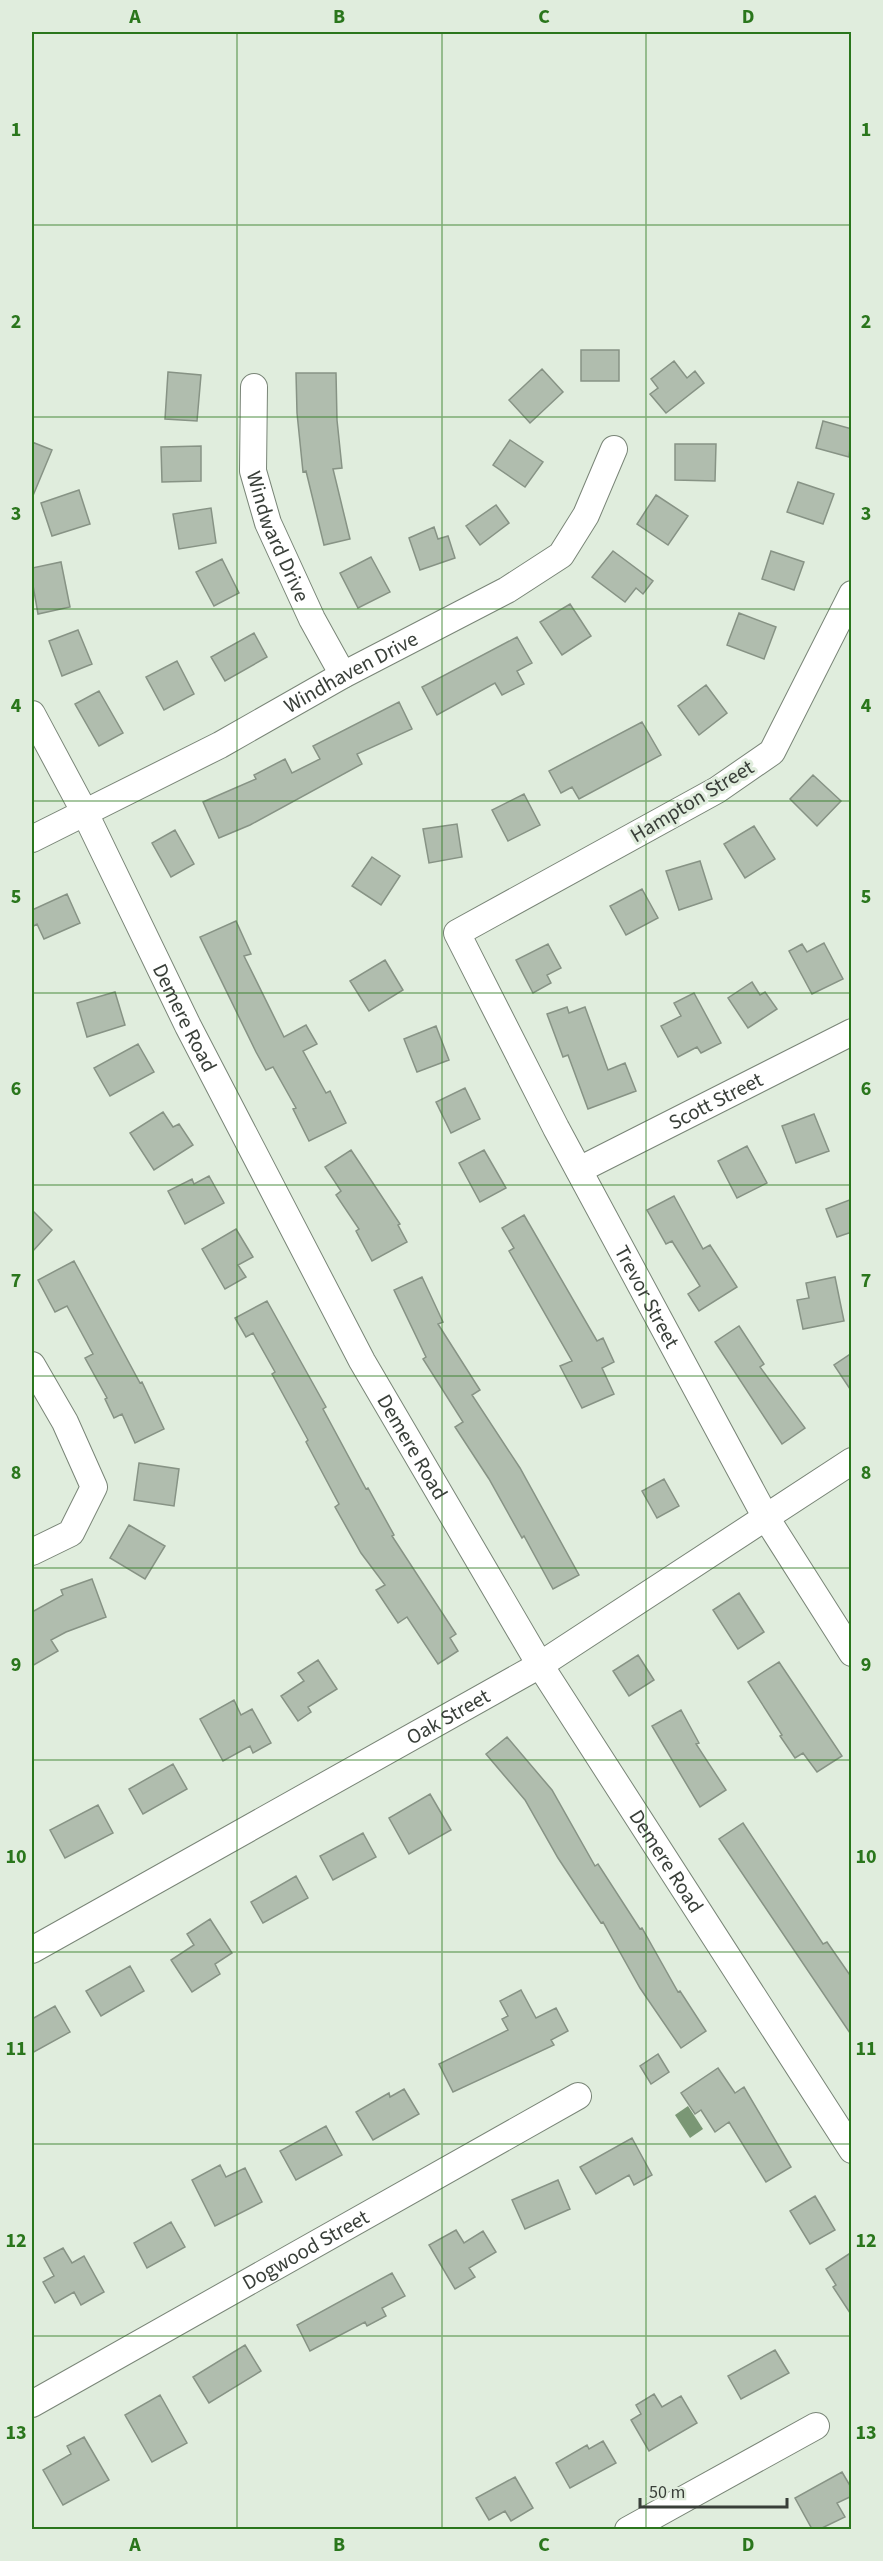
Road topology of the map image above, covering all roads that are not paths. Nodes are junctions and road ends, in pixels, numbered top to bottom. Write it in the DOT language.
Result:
graph roads {
  1 [pos="254,387"];
  2 [pos="614,449"];
  3 [pos="852,594"];
  4 [pos="344,675"];
  5 [pos="32,714"];
  6 [pos="85,813"];
  7 [pos="32,839"];
  8 [pos="457,933"];
  9 [pos="852,1032"];
  10 [pos="579,1170"];
  11 [pos="32,1365"];
  12 [pos="852,1461"];
  13 [pos="765,1516"];
  14 [pos="32,1552"];
  15 [pos="852,1653"];
  16 [pos="540,1665"];
  17 [pos="32,1950"];
  18 [pos="578,2096"];
  19 [pos="852,2150"];
  20 [pos="32,2404"];
  21 [pos="816,2427"];
  22 [pos="628,2529"];
  1 -- 4 [label="street, Windward Drive"];
  2 -- 4 [label="street, Windhaven Drive"];
  3 -- 8 [label="street, Hampton Street"];
  4 -- 6 [label="street, Windhaven Drive"];
  5 -- 6 [label="street, Demere Road"];
  6 -- 7 [label="street, Windhaven Drive"];
  6 -- 16 [label="street, Demere Road"];
  8 -- 10 [label="street, Trevor Street"];
  9 -- 10 [label="street, Scott Street"];
  10 -- 13 [label="street, Trevor Street"];
  11 -- 14 [label="street"];
  12 -- 13 [label="street, Oak Street"];
  13 -- 15 [label="street, Trevor Street"];
  13 -- 16 [label="street, Oak Street"];
  16 -- 17 [label="street, Oak Street"];
  16 -- 19 [label="street, Demere Road"];
  18 -- 20 [label="street, Dogwood Street"];
  21 -- 22 [label="street"];
}
